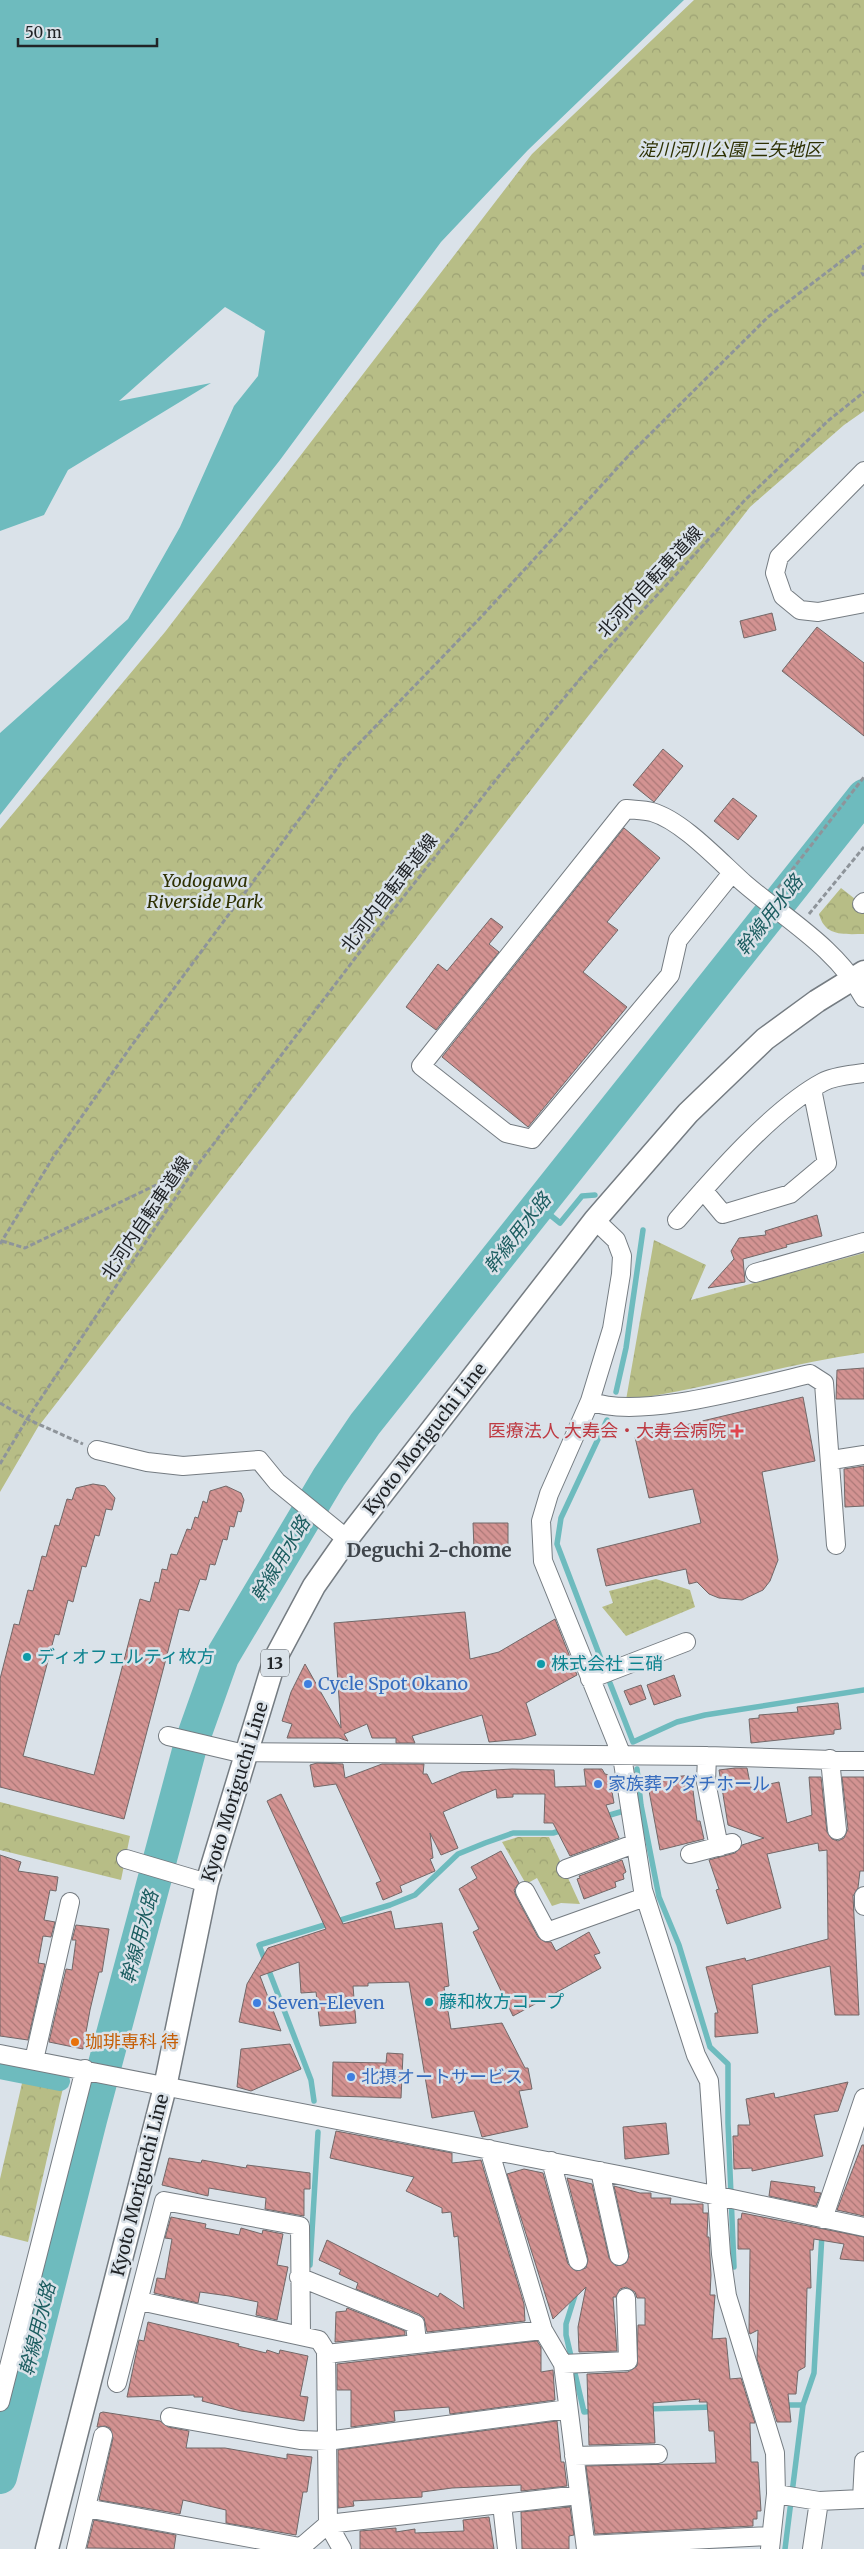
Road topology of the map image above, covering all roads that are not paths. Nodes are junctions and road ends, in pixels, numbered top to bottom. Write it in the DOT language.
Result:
graph roads {
  1 [pos="864,471"];
  2 [pos="864,603"];
  3 [pos="738,878"];
  4 [pos="858,975"];
  5 [pos="864,998"];
  6 [pos="864,1073"];
  7 [pos="812,1089"];
  8 [pos="703,1190"];
  9 [pos="596,1220"];
  10 [pos="676,1220"];
  11 [pos="864,1242"];
  12 [pos="755,1273"];
  13 [pos="590,1401"];
  14 [pos="97,1450"];
  15 [pos="864,1455"];
  16 [pos="832,1460"];
  17 [pos="342,1535"];
  18 [pos="836,1545"];
  19 [pos="686,1642"];
  20 [pos="590,1679"];
  21 [pos="168,1736"];
  22 [pos="242,1751"];
  23 [pos="622,1756"];
  24 [pos="707,1756"];
  25 [pos="830,1759"];
  26 [pos="864,1761"];
  27 [pos="837,1830"];
  28 [pos="634,1844"];
  29 [pos="690,1854"];
  30 [pos="126,1860"];
  31 [pos="566,1869"];
  32 [pos="202,1882"];
  33 [pos="525,1891"];
  34 [pos="864,1896"];
  35 [pos="645,1897"];
  36 [pos="70,1902"];
  37 [pos="864,1906"];
  38 [pos="0,2054"];
  39 [pos="34,2060"];
  40 [pos="85,2069"];
  41 [pos="154,2085"];
  42 [pos="864,2098"];
  43 [pos="489,2149"];
  44 [pos="551,2161"];
  45 [pos="600,2171"];
  46 [pos="727,2199"];
  47 [pos="823,2219"];
  48 [pos="864,2227"];
  49 [pos="619,2256"];
  50 [pos="578,2261"];
  51 [pos="299,2277"];
  52 [pos="626,2298"];
  53 [pos="140,2301"];
  54 [pos="543,2330"];
  55 [pos="301,2335"];
  56 [pos="417,2342"];
  57 [pos="326,2354"];
  58 [pos="563,2364"];
  59 [pos="117,2383"];
  60 [pos="0,2402"];
  61 [pos="568,2409"];
  62 [pos="170,2417"];
  63 [pos="103,2436"];
  64 [pos="327,2441"];
  65 [pos="658,2454"];
  66 [pos="574,2456"];
  67 [pos="864,2461"];
  68 [pos="776,2494"];
  69 [pos="579,2495"];
  70 [pos="819,2501"];
  71 [pos="502,2504"];
  72 [pos="86,2508"];
  73 [pos="328,2524"];
  74 [pos="771,2543"];
  75 [pos="586,2547"];
  76 [pos="299,2548"];
  77 [pos="47,2549"];
  78 [pos="76,2549"];
  79 [pos="342,2549"];
  80 [pos="506,2549"];
  81 [pos="812,2549"];
  1 -- 2 [label="street"];
  3 -- 3 [label="street"];
  3 -- 4 [label="street"];
  4 -- 5 [label="street"];
  4 -- 9 [label="main road, Kyoto Moriguchi Line / 13"];
  6 -- 7 [label="street"];
  7 -- 8 [label="street"];
  7 -- 8 [label="street"];
  8 -- 10 [label="street"];
  9 -- 13 [label="street"];
  9 -- 17 [label="main road, Kyoto Moriguchi Line / 13"];
  11 -- 12 [label="street"];
  13 -- 16 [label="street"];
  13 -- 20 [label="street"];
  14 -- 17 [label="street"];
  15 -- 16 [label="street"];
  16 -- 18 [label="street"];
  17 -- 22 [label="main road, Kyoto Moriguchi Line / 13"];
  19 -- 20 [label="street"];
  20 -- 23 [label="street"];
  21 -- 22 [label="street"];
  22 -- 23 [label="street"];
  22 -- 32 [label="main road, Kyoto Moriguchi Line / 13"];
  23 -- 24 [label="street"];
  23 -- 28 [label="street"];
  24 -- 25 [label="street"];
  24 -- 29 [label="street"];
  25 -- 26 [label="street"];
  25 -- 27 [label="street"];
  28 -- 31 [label="street"];
  28 -- 35 [label="street"];
  30 -- 32 [label="street"];
  32 -- 41 [label="main road, Kyoto Moriguchi Line / 13"];
  33 -- 35 [label="street"];
  34 -- 37 [label="street"];
  35 -- 46 [label="street"];
  36 -- 39 [label="street"];
  38 -- 39 [label="street"];
  39 -- 40 [label="street"];
  40 -- 41 [label="street"];
  40 -- 60 [label="street"];
  41 -- 43 [label="street"];
  41 -- 77 [label="main road, Kyoto Moriguchi Line / 13"];
  42 -- 47 [label="street"];
  43 -- 44 [label="street"];
  43 -- 54 [label="street"];
  44 -- 45 [label="street"];
  44 -- 50 [label="street"];
  45 -- 46 [label="street"];
  45 -- 49 [label="street"];
  46 -- 47 [label="street"];
  46 -- 68 [label="street"];
  47 -- 48 [label="street"];
  51 -- 53 [label="street"];
  51 -- 55 [label="street"];
  51 -- 56 [label="street"];
  52 -- 58 [label="street"];
  53 -- 55 [label="street"];
  53 -- 59 [label="street"];
  54 -- 56 [label="street"];
  54 -- 58 [label="street"];
  55 -- 57 [label="street"];
  56 -- 57 [label="street"];
  57 -- 64 [label="street"];
  58 -- 61 [label="street"];
  61 -- 64 [label="street"];
  61 -- 66 [label="street"];
  62 -- 64 [label="street"];
  63 -- 72 [label="street"];
  64 -- 73 [label="street"];
  65 -- 66 [label="street"];
  66 -- 69 [label="street"];
  67 -- 70 [label="street"];
  68 -- 70 [label="street"];
  68 -- 74 [label="street"];
  69 -- 71 [label="street"];
  69 -- 75 [label="street"];
  70 -- 81 [label="street"];
  71 -- 73 [label="street"];
  71 -- 80 [label="street"];
  72 -- 76 [label="street"];
  72 -- 78 [label="street"];
  73 -- 76 [label="street"];
  73 -- 79 [label="street"];
  74 -- 75 [label="street"];
}
